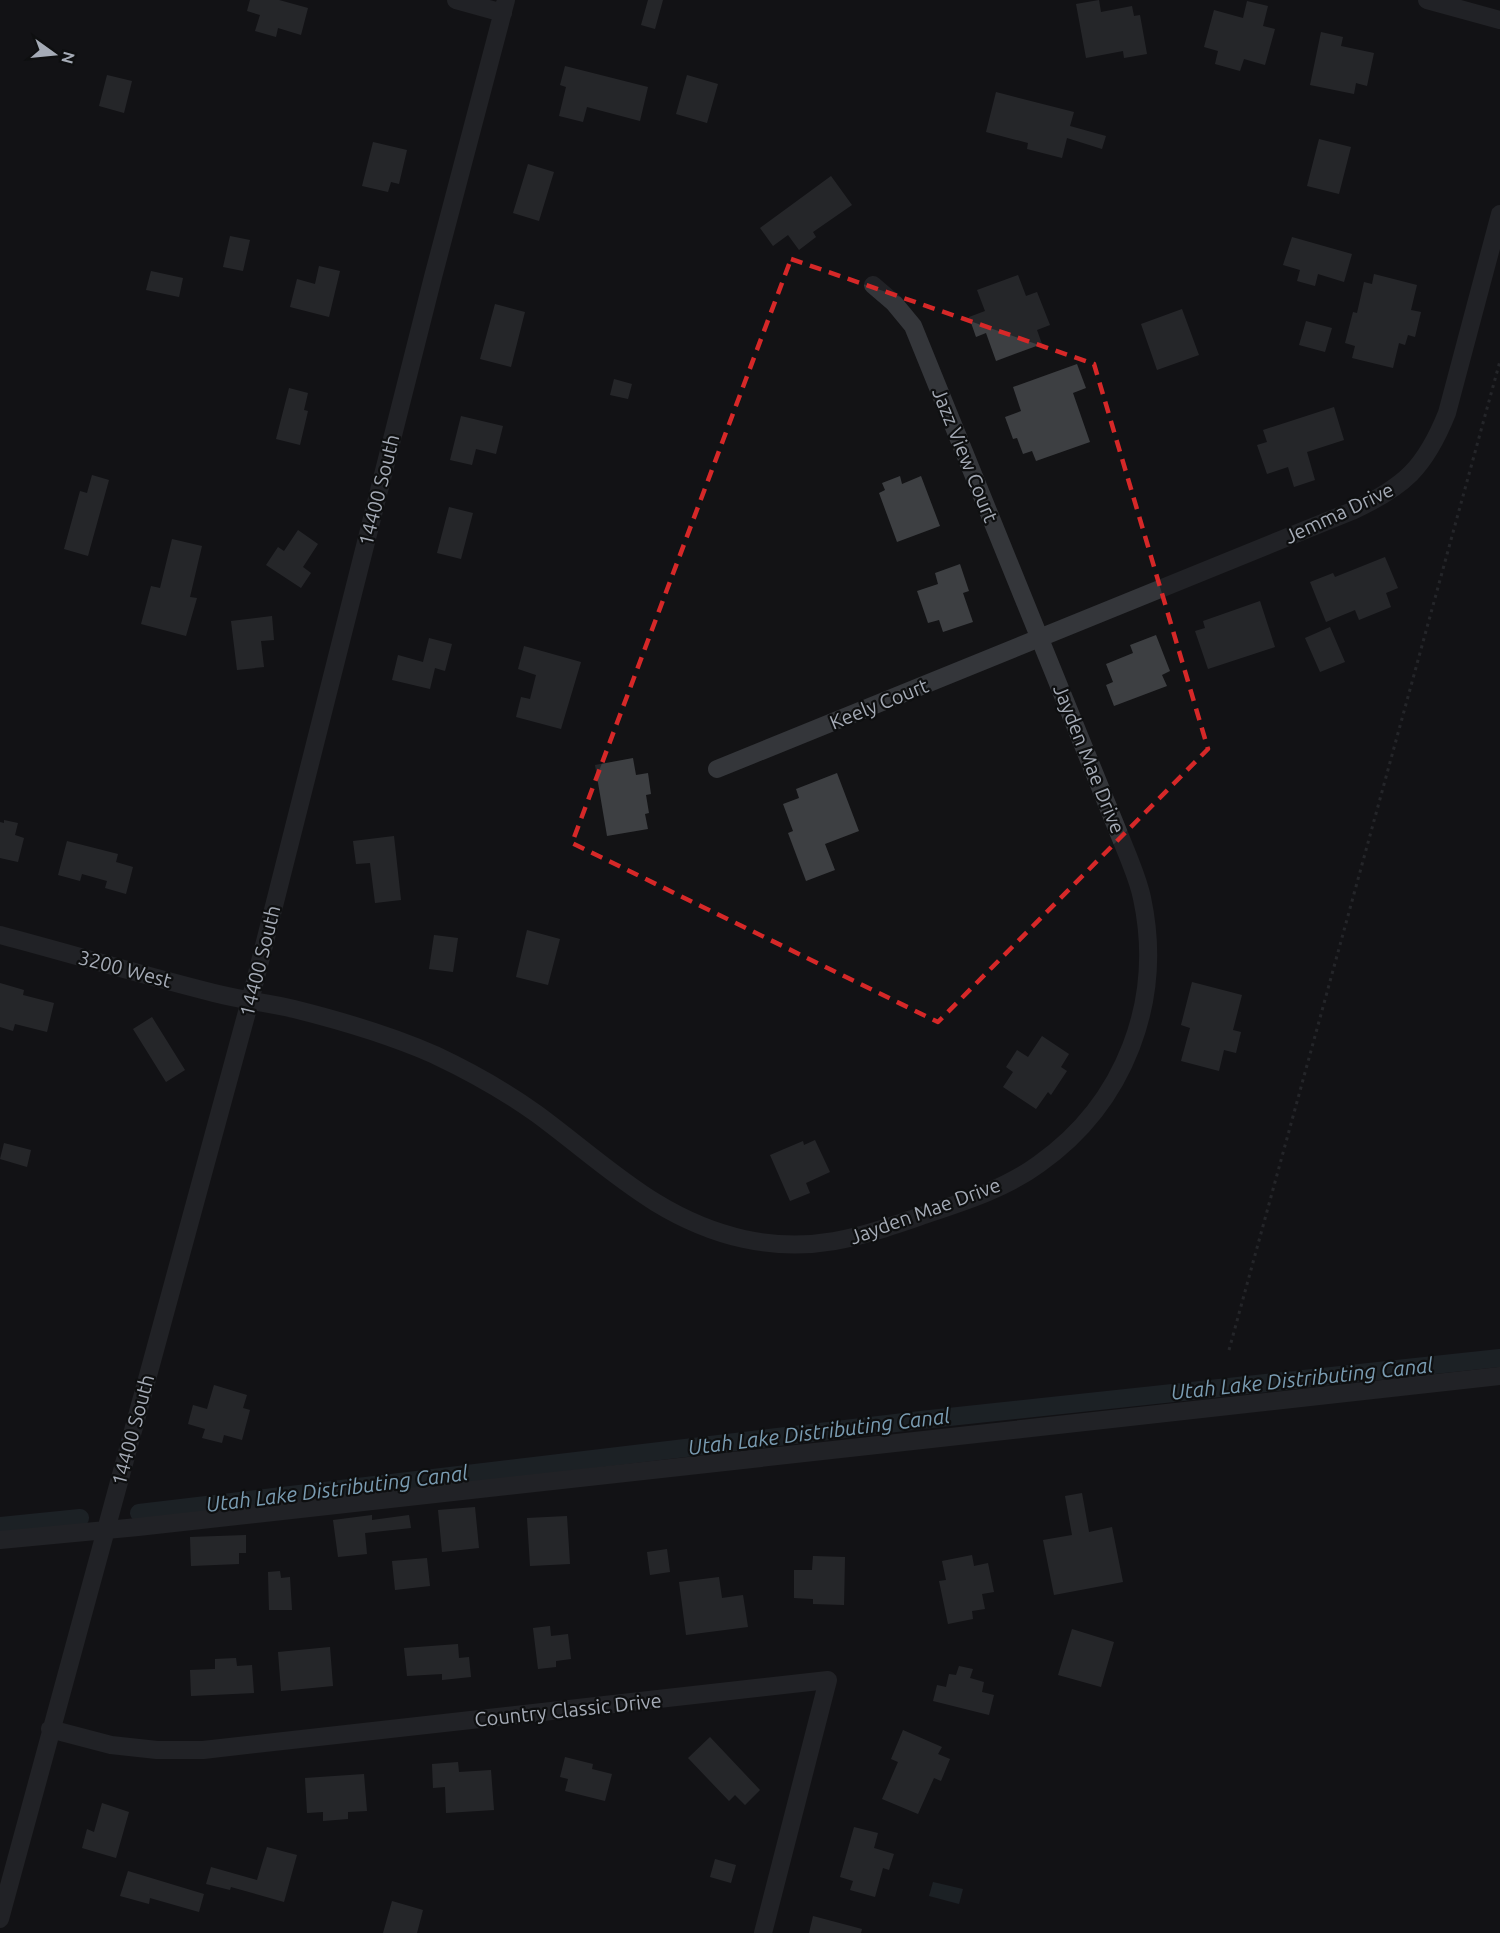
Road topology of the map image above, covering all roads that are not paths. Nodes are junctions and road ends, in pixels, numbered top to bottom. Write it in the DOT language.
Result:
graph roads {
  1 [pos="456,0"];
  2 [pos="1427,0"];
  3 [pos="505,6"];
  4 [pos="1500,20"];
  5 [pos="1500,214"];
  6 [pos="873,285"];
  7 [pos="1040,638"];
  8 [pos="717,769"];
  9 [pos="0,935"];
  10 [pos="250,1001"];
  11 [pos="1500,1376"];
  12 [pos="105,1529"];
  13 [pos="0,1540"];
  14 [pos="51,1729"];
  15 [pos="8,1860"];
  16 [pos="0,1919"];
  17 [pos="763,1933"];
  1 -- 3 [label="street"];
  2 -- 4 [label="street"];
  3 -- 10 [label="street, 14400 South"];
  5 -- 7 [label="street, Jemma Drive"];
  6 -- 7 [label="street, Jazz View Court"];
  7 -- 8 [label="street, Keely Court"];
  7 -- 10 [label="street, Jayden Mae Drive"];
  9 -- 10 [label="street, 3200 West"];
  10 -- 12 [label="street, 14400 South"];
  11 -- 12 [label="street"];
  12 -- 13 [label="street"];
  12 -- 14 [label="street, 14400 South"];
  14 -- 15 [label="street, 14400 South"];
  14 -- 17 [label="street, Country Classic Drive"];
  15 -- 16 [label="street, 14400 South"];
}
